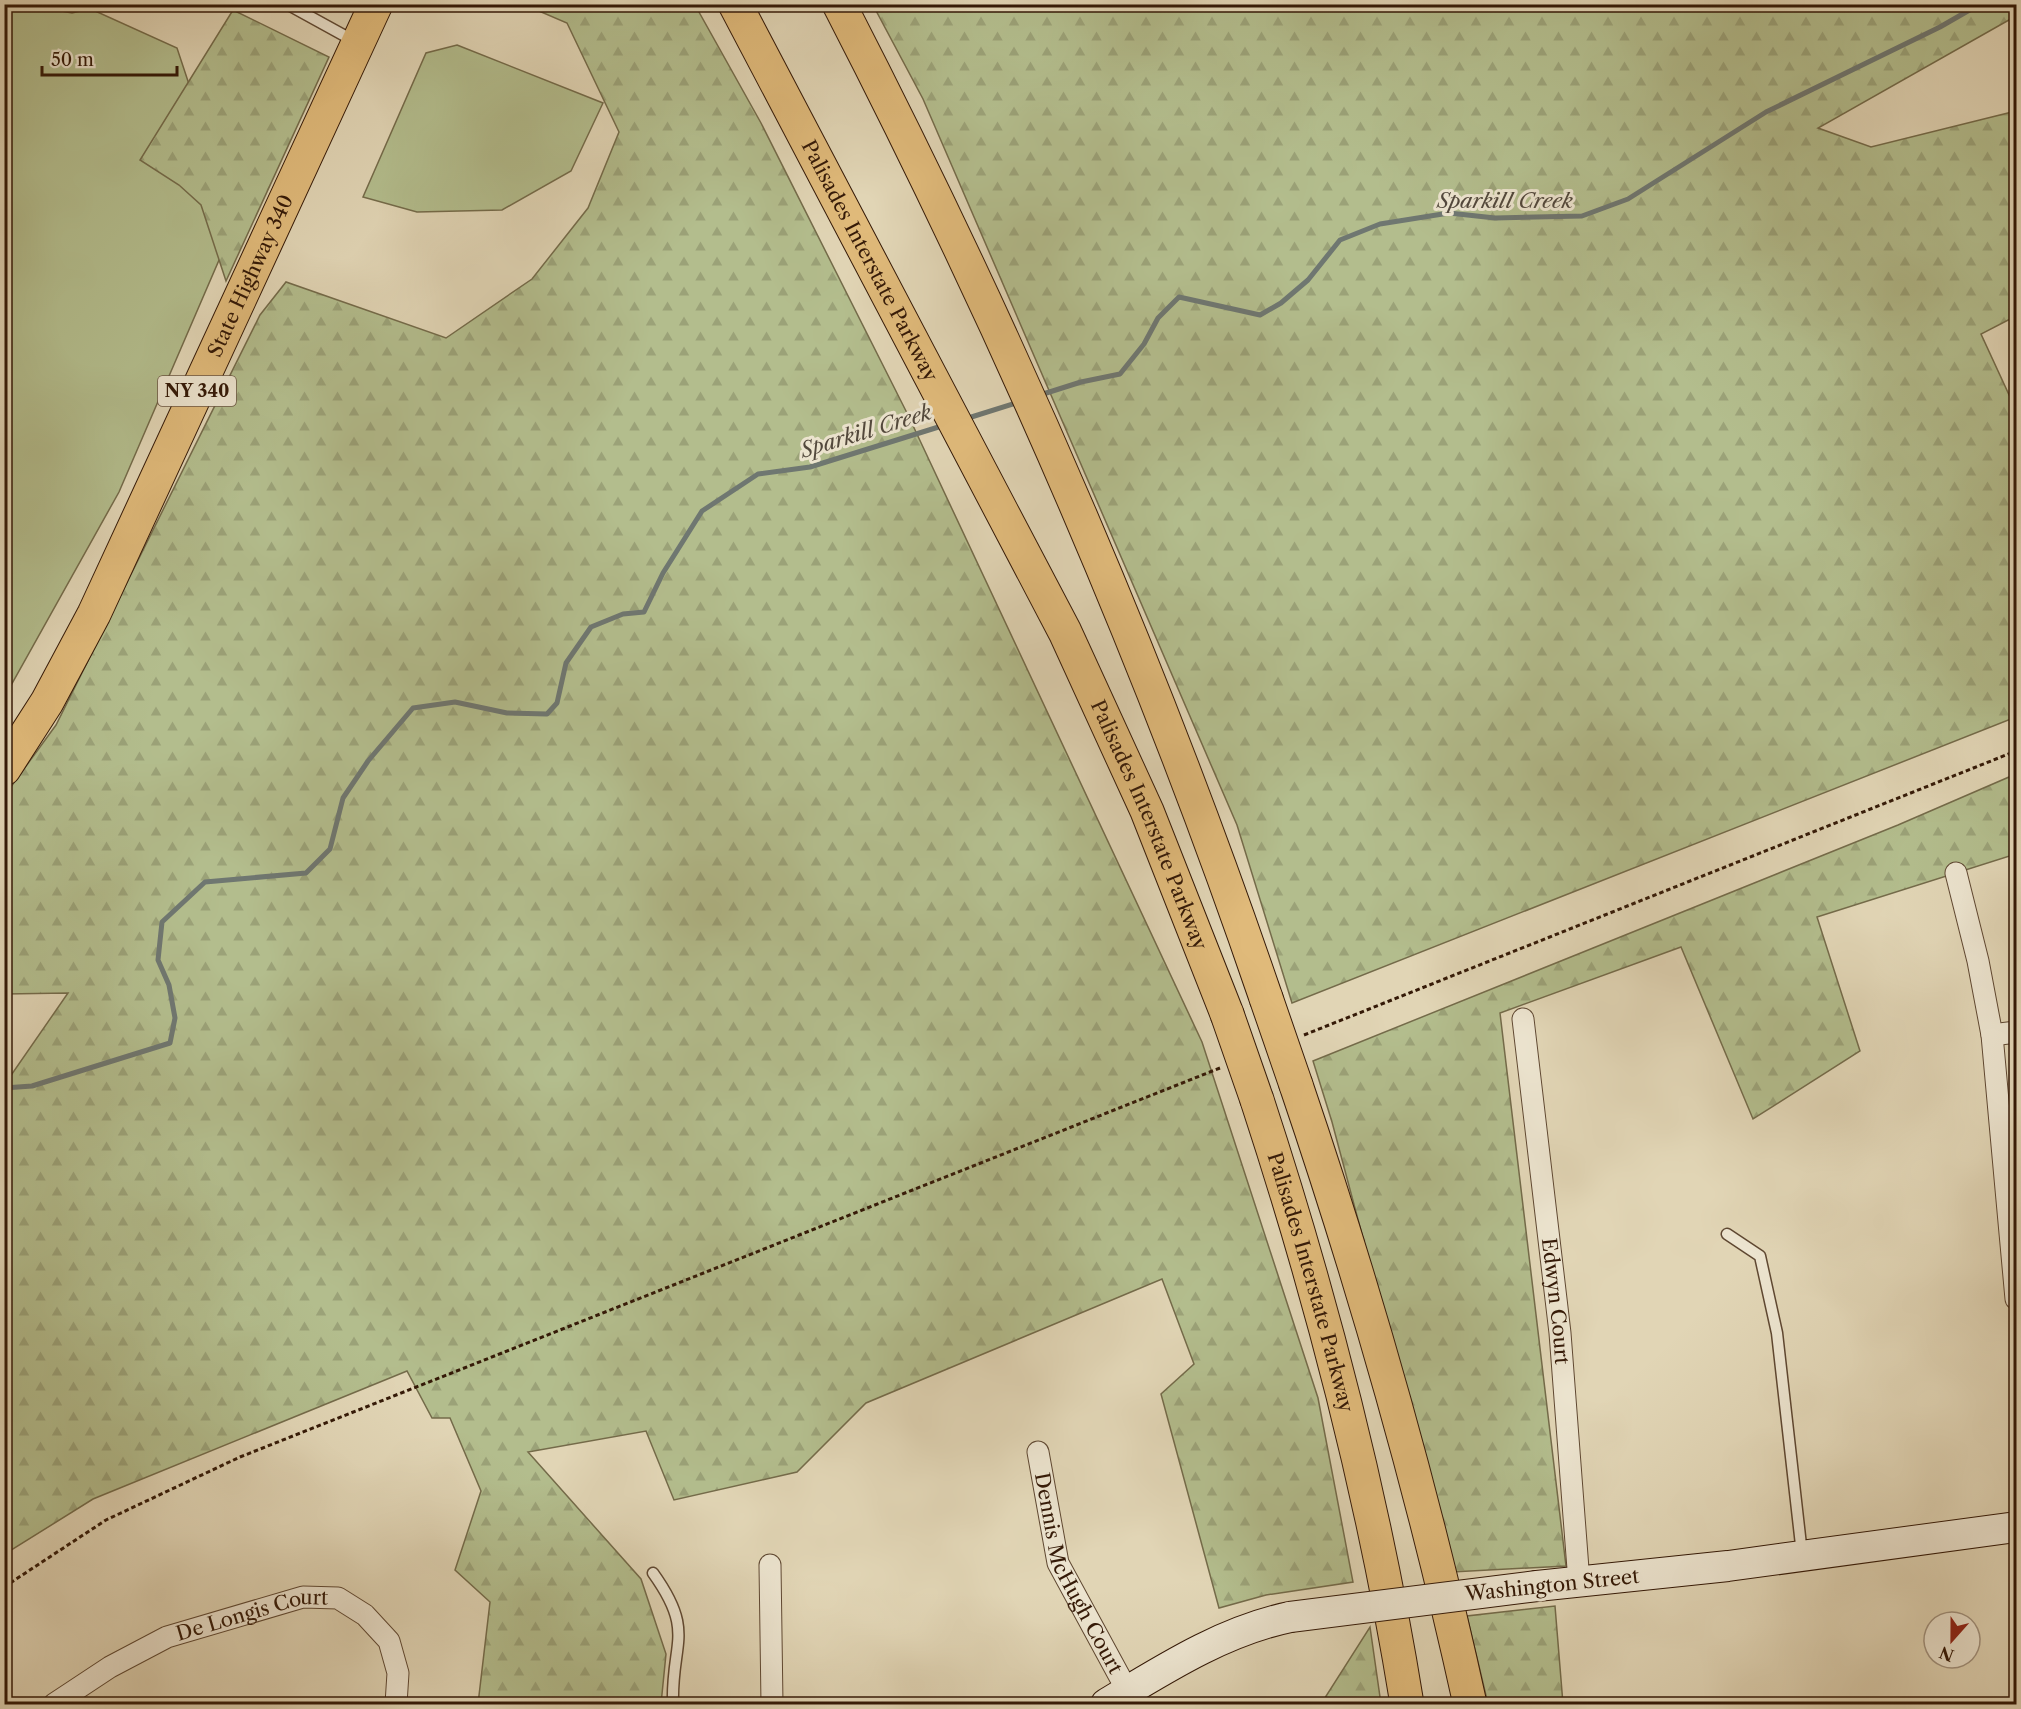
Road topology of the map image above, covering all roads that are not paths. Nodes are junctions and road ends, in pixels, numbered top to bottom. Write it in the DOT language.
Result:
graph roads {
  1 [pos="287,4"];
  2 [pos="376,4"];
  3 [pos="735,4"];
  4 [pos="839,4"];
  5 [pos="358,43"];
  6 [pos="4,769"];
  7 [pos="1956,873"];
  8 [pos="1523,1019"];
  9 [pos="2016,1032"];
  10 [pos="1992,1035"];
  11 [pos="1726,1234"];
  12 [pos="2016,1299"];
  13 [pos="1038,1452"];
  14 [pos="2016,1527"];
  15 [pos="1803,1557"];
  16 [pos="770,1565"];
  17 [pos="652,1573"];
  18 [pos="1579,1582"];
  19 [pos="1116,1700"];
  20 [pos="54,1704"];
  21 [pos="396,1704"];
  22 [pos="673,1704"];
  23 [pos="772,1704"];
  24 [pos="1407,1704"];
  25 [pos="1470,1704"];
  1 -- 5 [label="lane"];
  2 -- 5 [label="main road, State Highway 340 / NY 340"];
  3 -- 24 [label="main road, Palisades Interstate Parkway, bridge"];
  4 -- 25 [label="main road, bridge"];
  5 -- 6 [label="main road, State Highway 340 / NY 340"];
  7 -- 10 [label="street"];
  8 -- 18 [label="street, Edwyn Court"];
  9 -- 10 [label="street"];
  10 -- 12 [label="street"];
  11 -- 15 [label="lane"];
  13 -- 19 [label="street, Dennis McHugh Court"];
  14 -- 15 [label="main road, Washington Street"];
  15 -- 18 [label="main road, Washington Street"];
  16 -- 23 [label="street"];
  17 -- 22 [label="lane"];
  18 -- 19 [label="main road, Washington Street, bridge"];
  20 -- 21 [label="street, De Longis Court"];
}
